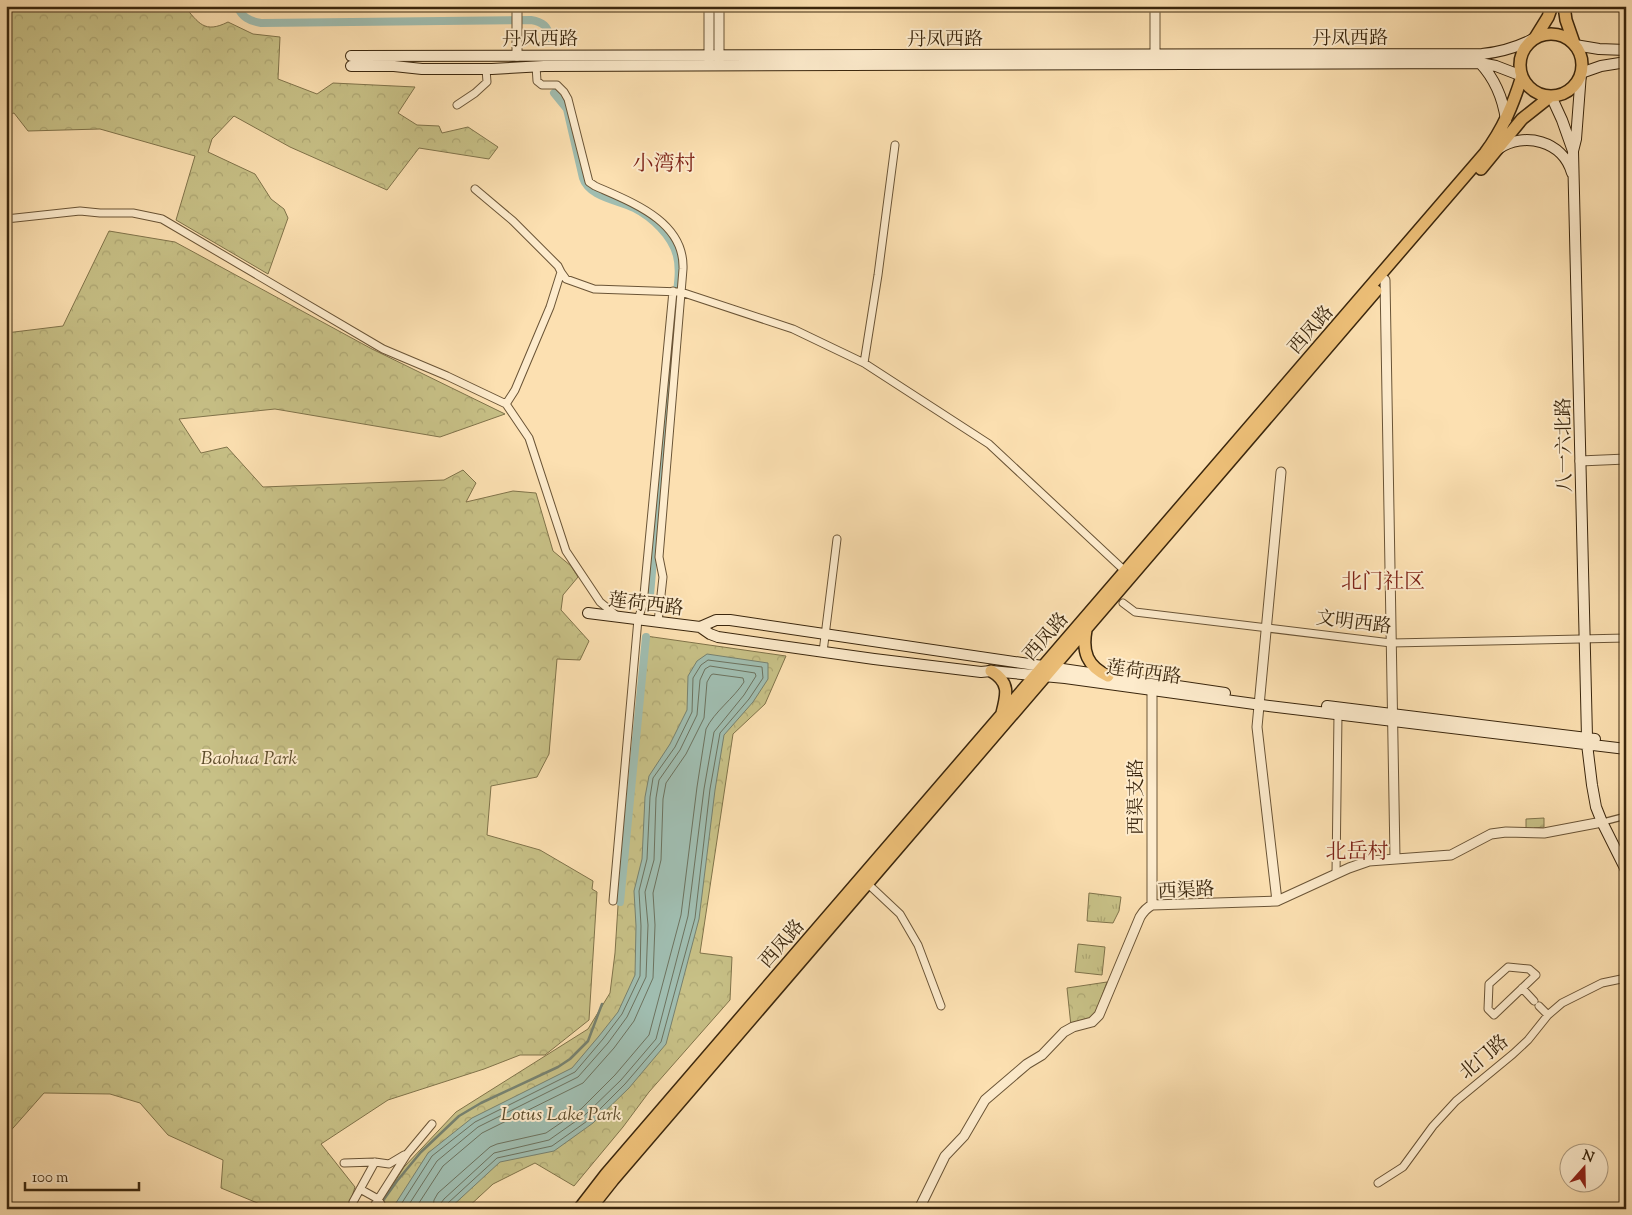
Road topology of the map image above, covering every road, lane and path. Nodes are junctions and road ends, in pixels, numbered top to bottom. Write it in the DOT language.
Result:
graph roads {
  1 [pos="710,6"];
  2 [pos="719,6"];
  3 [pos="1155,6"];
  4 [pos="1552,6"];
  5 [pos="1564,6"];
  6 [pos="517,9"];
  7 [pos="1535,38"];
  8 [pos="1575,45"];
  9 [pos="1626,50"];
  10 [pos="517,56"];
  11 [pos="1155,59"];
  12 [pos="714,60"];
  13 [pos="1626,62"];
  14 [pos="1480,63"];
  15 [pos="536,66"];
  16 [pos="486,68"];
  17 [pos="1581,73"];
  18 [pos="1522,76"];
  19 [pos="1551,96"];
  20 [pos="457,105"];
  21 [pos="1506,120"];
  22 [pos="894,145"];
  23 [pos="1498,150"];
  24 [pos="1573,151"];
  25 [pos="1574,180"];
  26 [pos="476,189"];
  27 [pos="6,219"];
  28 [pos="561,272"];
  29 [pos="1386,280"];
  30 [pos="673,291"];
  31 [pos="681,292"];
  32 [pos="864,363"];
  33 [pos="506,404"];
  34 [pos="1626,459"];
  35 [pos="1580,461"];
  36 [pos="1281,472"];
  37 [pos="838,539"];
  38 [pos="1125,571"];
  39 [pos="1124,603"];
  40 [pos="588,614"];
  41 [pos="620,617"];
  42 [pos="638,620"];
  43 [pos="658,622"];
  44 [pos="700,627"];
  45 [pos="1267,627"];
  46 [pos="1086,630"];
  47 [pos="825,634"];
  48 [pos="1626,638"];
  49 [pos="1584,639"];
  50 [pos="1391,643"];
  51 [pos="823,652"];
  52 [pos="993,658"];
  53 [pos="991,671"];
  54 [pos="1044,671"];
  55 [pos="1108,676"];
  56 [pos="1152,690"];
  57 [pos="1260,701"];
  58 [pos="1002,713"];
  59 [pos="1338,714"];
  60 [pos="1392,717"];
  61 [pos="1587,741"];
  62 [pos="1626,743"];
  63 [pos="1626,750"];
  64 [pos="1626,816"];
  65 [pos="1602,822"];
  66 [pos="1395,858"];
  67 [pos="1626,870"];
  68 [pos="1336,874"];
  69 [pos="867,883"];
  70 [pos="613,901"];
  71 [pos="1276,901"];
  72 [pos="1152,905"];
  73 [pos="1626,978"];
  74 [pos="1522,988"];
  75 [pos="941,1006"];
  76 [pos="1548,1015"];
  77 [pos="432,1124"];
  78 [pos="407,1154"];
  79 [pos="375,1162"];
  80 [pos="344,1163"];
  81 [pos="1378,1183"];
  82 [pos="360,1189"];
  83 [pos="378,1199"];
  84 [pos="353,1202"];
  85 [pos="372,1209"];
  86 [pos="384,1209"];
  87 [pos="578,1209"];
  88 [pos="590,1209"];
  89 [pos="919,1209"];
  1 -- 12 [label="street"];
  2 -- 12 [label="street"];
  3 -- 11 [label="street"];
  4 -- 7 [label="main road"];
  5 -- 8 [label="main road"];
  6 -- 10 [label="street"];
  7 -- 8 [label="main road"];
  7 -- 11 [label="main road, 丹凤西路"];
  7 -- 18 [label="main road"];
  8 -- 9 [label="main road"];
  8 -- 17 [label="main road"];
  10 -- 12 [label="main road, 丹凤西路"];
  10 -- 16 [label="main road, 丹凤西路"];
  11 -- 12 [label="main road, 丹凤西路"];
  11 -- 14 [label="main road, 丹凤西路"];
  12 -- 15 [label="main road, 丹凤西路"];
  13 -- 17 [label="main road"];
  14 -- 18 [label="main road, 丹凤西路"];
  14 -- 21 [label="main road"];
  15 -- 16 [label="main road, 丹凤西路"];
  15 -- 31 [label="street"];
  16 -- 20 [label="street"];
  17 -- 19 [label="main road"];
  17 -- 24 [label="main road, 八一六北路"];
  18 -- 19 [label="main road"];
  18 -- 21 [label="main road, 西凤路"];
  19 -- 23 [label="main road, 西凤路"];
  19 -- 24 [label="main road, 八一六北路"];
  21 -- 38 [label="main road, 西凤路"];
  22 -- 32 [label="street"];
  23 -- 25 [label="main road"];
  23 -- 29 [label="main road, 西凤路"];
  24 -- 25 [label="main road, 八一六北路"];
  25 -- 35 [label="main road, 八一六北路"];
  26 -- 28 [label="street"];
  27 -- 33 [label="street"];
  28 -- 30 [label="street"];
  28 -- 33 [label="street"];
  29 -- 46 [label="main road, 西凤路"];
  29 -- 50 [label="street"];
  30 -- 31 [label="street"];
  30 -- 42 [label="street"];
  31 -- 32 [label="street"];
  31 -- 43 [label="street"];
  32 -- 38 [label="street"];
  33 -- 41 [label="street"];
  34 -- 35 [label="street"];
  35 -- 49 [label="main road, 八一六北路"];
  36 -- 45 [label="street"];
  37 -- 47 [label="street"];
  38 -- 54 [label="main road, 西凤路"];
  39 -- 45 [label="street, 文明西路"];
  40 -- 41 [label="main road, 莲荷西路"];
  41 -- 42 [label="main road, 莲荷西路"];
  42 -- 43 [label="main road, 莲荷西路"];
  42 -- 70 [label="street"];
  43 -- 44 [label="main road, 莲荷西路"];
  44 -- 47 [label="main road, 莲荷西路"];
  44 -- 51 [label="main road, 莲荷西路"];
  45 -- 50 [label="street, 文明西路"];
  45 -- 57 [label="street"];
  46 -- 54 [label="main road, 西凤路"];
  46 -- 55 [label="main road"];
  47 -- 51 [label="street"];
  47 -- 52 [label="main road, 莲荷西路"];
  48 -- 49 [label="street, 文明西路"];
  49 -- 50 [label="street, 文明西路"];
  49 -- 61 [label="main road, 八一六北路"];
  50 -- 60 [label="street"];
  51 -- 53 [label="main road, 莲荷西路"];
  52 -- 53 [label="main road"];
  52 -- 54 [label="main road, 莲荷西路"];
  53 -- 54 [label="main road, 莲荷西路"];
  53 -- 58 [label="main road"];
  54 -- 55 [label="main road, 莲荷西路"];
  54 -- 56 [label="main road, 莲荷西路"];
  54 -- 58 [label="main road, 西凤路"];
  54 -- 69 [label="main road, 西凤路"];
  55 -- 57 [label="main road, 莲荷西路"];
  56 -- 57 [label="main road, 莲荷西路"];
  56 -- 72 [label="street, 西渠支路"];
  57 -- 59 [label="main road, 莲荷西路"];
  57 -- 60 [label="main road, 莲荷西路"];
  57 -- 71 [label="street"];
  58 -- 87 [label="main road, 西凤路"];
  59 -- 60 [label="main road, 莲荷西路"];
  59 -- 68 [label="street"];
  60 -- 61 [label="main road, 莲荷西路"];
  60 -- 66 [label="street"];
  61 -- 62 [label="main road"];
  61 -- 63 [label="main road"];
  61 -- 65 [label="main road, 八一六北路"];
  64 -- 65 [label="street"];
  65 -- 66 [label="street, 西渠路"];
  65 -- 67 [label="main road, 八一六北路"];
  66 -- 68 [label="street, 西渠路"];
  68 -- 71 [label="street, 西渠路"];
  69 -- 75 [label="street"];
  69 -- 88 [label="main road, 西凤路"];
  71 -- 72 [label="street, 西渠路"];
  72 -- 89 [label="street, 西渠路"];
  73 -- 76 [label="street, 北门路"];
  74 -- 74 [label="street"];
  74 -- 76 [label="street"];
  76 -- 81 [label="street, 北门路"];
  77 -- 78 [label="street"];
  78 -- 79 [label="street"];
  78 -- 83 [label="street"];
  79 -- 80 [label="street"];
  79 -- 82 [label="street"];
  82 -- 83 [label="street"];
  82 -- 84 [label="street"];
  83 -- 85 [label="street"];
  83 -- 86 [label="street"];
}
